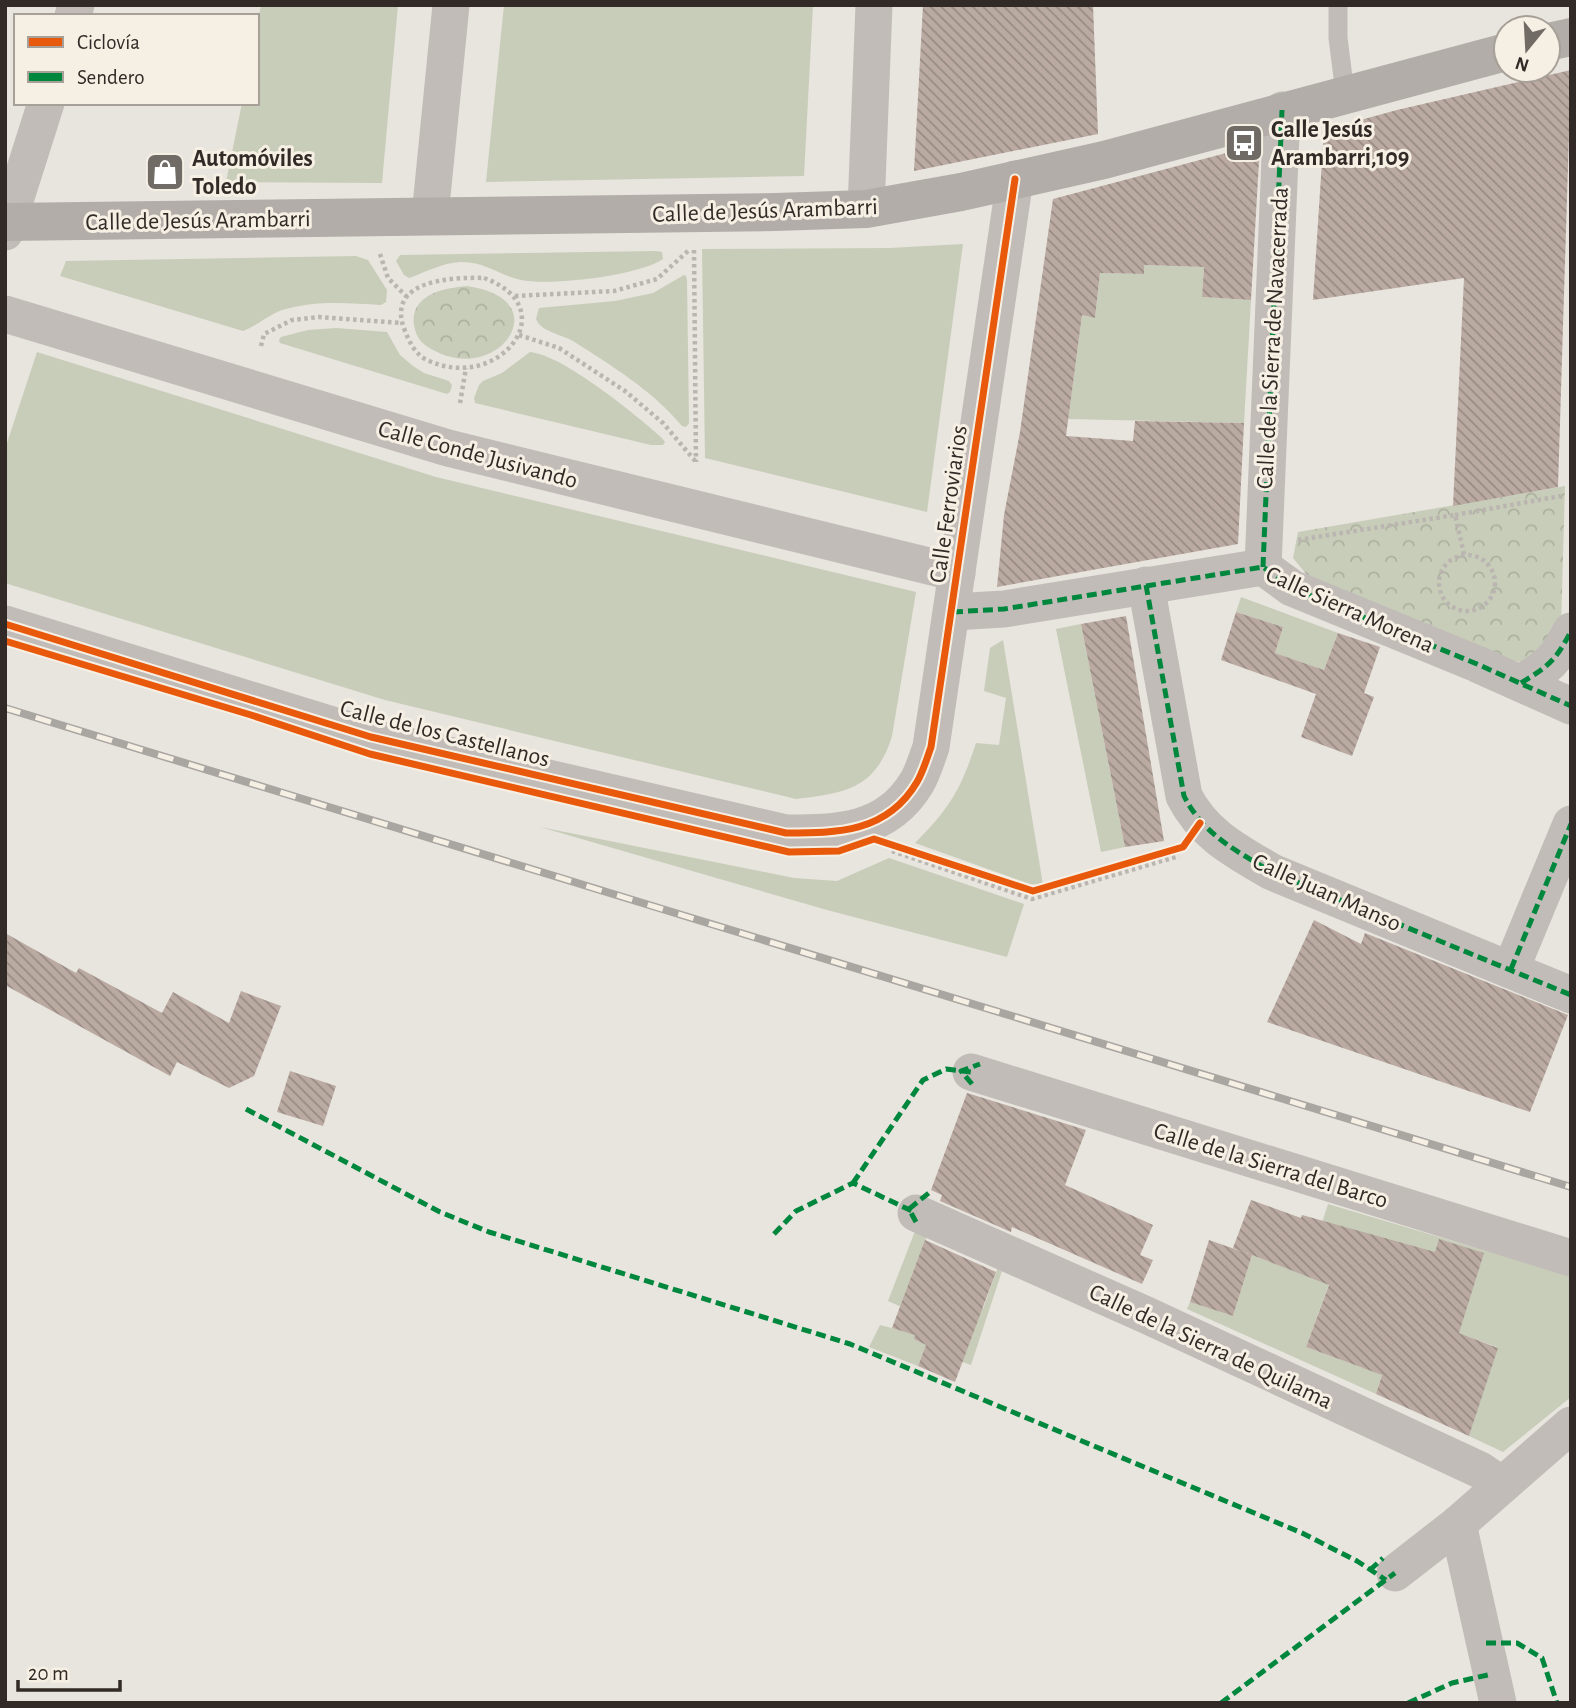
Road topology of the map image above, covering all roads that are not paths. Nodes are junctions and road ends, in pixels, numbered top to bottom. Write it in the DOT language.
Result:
graph roads {
  1 [pos="451,5"];
  2 [pos="874,5"];
  3 [pos="1338,5"];
  4 [pos="1492,56"];
  5 [pos="1345,93"];
  6 [pos="45,105"];
  7 [pos="1282,110"];
  8 [pos="1015,179"];
  9 [pos="866,209"];
  10 [pos="430,216"];
  11 [pos="6,226"];
  12 [pos="5,314"];
  13 [pos="1263,567"];
  14 [pos="957,573"];
  15 [pos="1146,585"];
  16 [pos="953,612"];
  17 [pos="5,624"];
  18 [pos="1571,631"];
  19 [pos="1521,683"];
  20 [pos="1571,706"];
  21 [pos="1571,824"];
  22 [pos="887,837"];
  23 [pos="1511,970"];
  24 [pos="1571,995"];
  25 [pos="971,1072"];
  26 [pos="916,1213"];
  27 [pos="1571,1258"];
  28 [pos="1571,1425"];
  29 [pos="1503,1485"];
  30 [pos="1458,1524"];
  31 [pos="1395,1573"];
  32 [pos="1498,1703"];
  1 -- 10 [label="street"];
  2 -- 9 [label="street"];
  3 -- 5 [label="lane"];
  4 -- 5 [label="main road, Calle de Jesús Arambarri"];
  5 -- 7 [label="main road, Calle de Jesús Arambarri"];
  6 -- 11 [label="street"];
  7 -- 8 [label="main road, Calle de Jesús Arambarri"];
  7 -- 13 [label="street, Calle de la Sierra de Navacerrada"];
  8 -- 9 [label="main road, Calle de Jesús Arambarri"];
  8 -- 14 [label="street, Calle Ferroviarios"];
  9 -- 10 [label="main road, Calle de Jesús Arambarri"];
  10 -- 11 [label="main road, Calle de Jesús Arambarri"];
  12 -- 14 [label="street, Calle Conde Jusivando"];
  13 -- 15 [label="street, Calle Sierra Morena"];
  13 -- 19 [label="street, Calle Sierra Morena"];
  14 -- 16 [label="street, Calle Ferroviarios"];
  15 -- 16 [label="street, Calle Sierra Morena"];
  15 -- 23 [label="street, Calle Juan Manso"];
  16 -- 22 [label="street, Calle Ferroviarios"];
  17 -- 22 [label="street, Calle de los Castellanos"];
  18 -- 19 [label="street"];
  19 -- 20 [label="street, Calle Sierra Morena"];
  21 -- 23 [label="street"];
  23 -- 24 [label="street, Calle Juan Manso"];
  25 -- 27 [label="street, Calle de la Sierra del Barco"];
  26 -- 29 [label="street, Calle de la Sierra de Quilama"];
  28 -- 29 [label="street"];
  29 -- 30 [label="street"];
  30 -- 31 [label="street"];
  30 -- 32 [label="street"];
}
